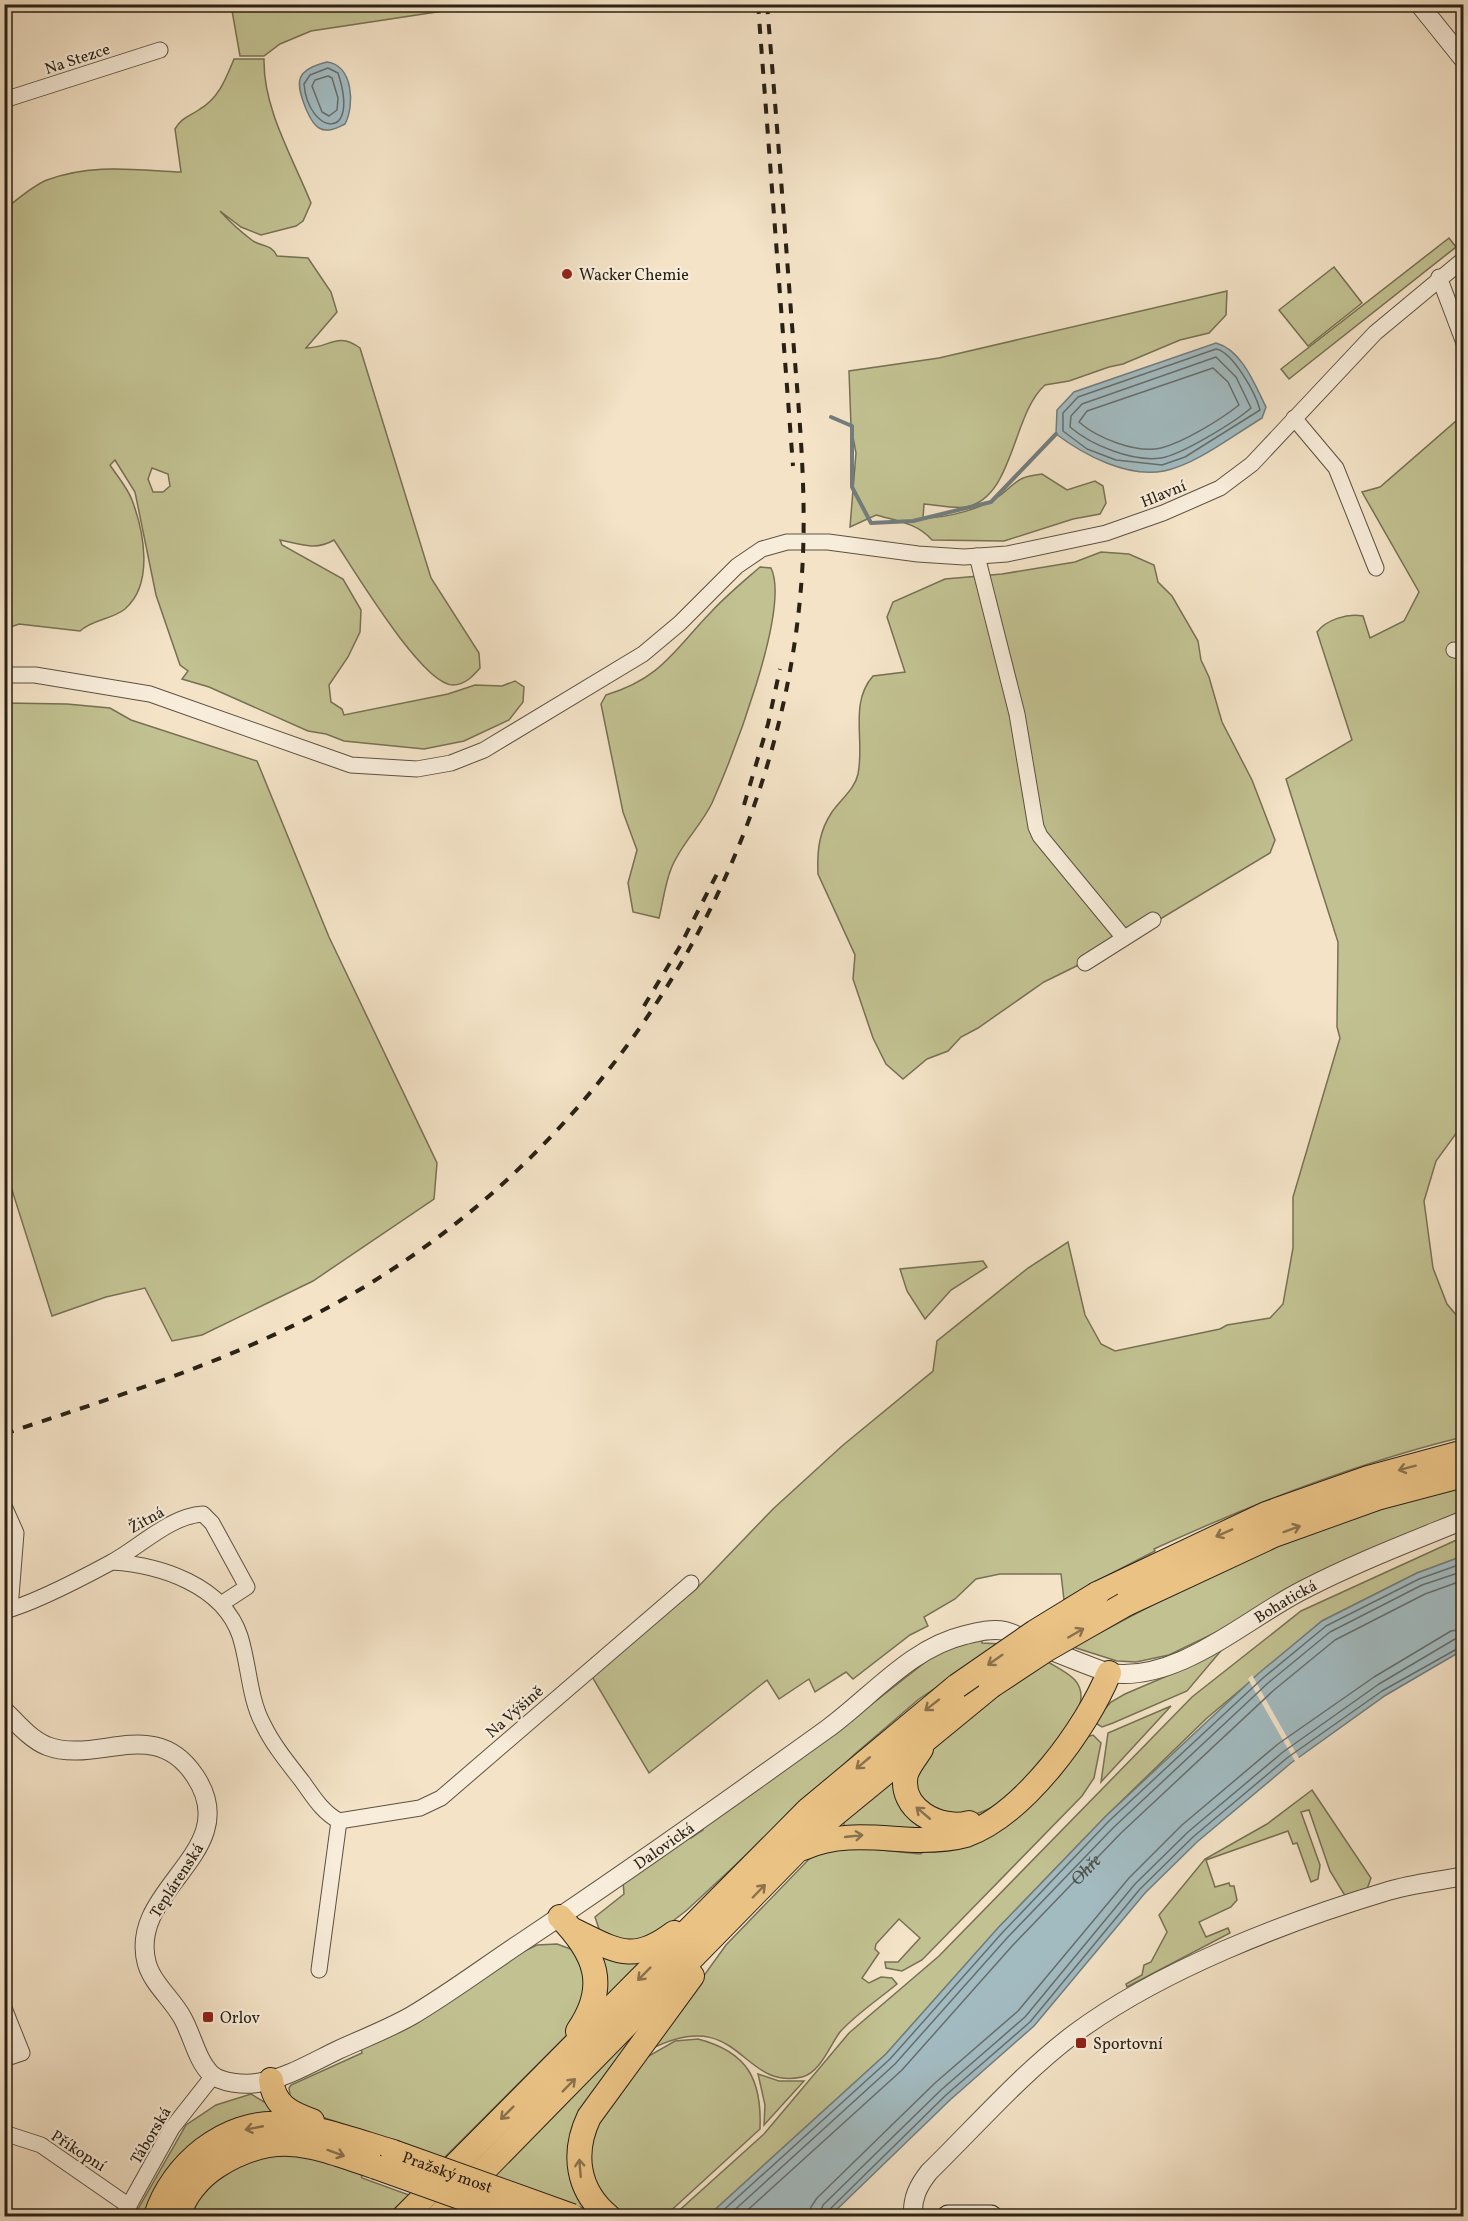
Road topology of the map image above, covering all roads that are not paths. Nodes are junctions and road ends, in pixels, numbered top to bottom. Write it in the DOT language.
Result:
graph roads {
  1 [pos="1419,4"];
  2 [pos="160,50"];
  3 [pos="1464,60"];
  4 [pos="4,100"];
  5 [pos="1464,259"];
  6 [pos="1439,277"];
  7 [pos="1464,343"];
  8 [pos="1294,418"];
  9 [pos="977,556"];
  10 [pos="1376,568"];
  11 [pos="4,675"];
  12 [pos="1153,920"];
  13 [pos="1124,938"];
  14 [pos="1085,963"];
  15 [pos="1464,1452"];
  16 [pos="1464,1475"];
  17 [pos="4,1506"];
  18 [pos="1464,1520"];
  19 [pos="112,1562"];
  20 [pos="691,1583"];
  21 [pos="221,1604"];
  22 [pos="8,1610"];
  23 [pos="1109,1673"];
  24 [pos="4,1710"];
  25 [pos="932,1733"];
  26 [pos="1015,1802"];
  27 [pos="339,1821"];
  28 [pos="798,1851"];
  29 [pos="1464,1876"];
  30 [pos="715,1903"];
  31 [pos="567,1923"];
  32 [pos="721,1931"];
  33 [pos="319,1970"];
  34 [pos="4,2007"];
  35 [pos="4,2060"];
  36 [pos="550,2069"];
  37 [pos="213,2076"];
  38 [pos="272,2080"];
  39 [pos="4,2133"];
  40 [pos="384,2160"];
  41 [pos="126,2211"];
  42 [pos="156,2217"];
  43 [pos="179,2217"];
  44 [pos="405,2217"];
  45 [pos="439,2217"];
  46 [pos="513,2217"];
  47 [pos="572,2217"];
  48 [pos="608,2217"];
  49 [pos="912,2217"];
  50 [pos="948,2217"];
  51 [pos="991,2217"];
  1 -- 3 [label="street"];
  2 -- 4 [label="street, Na Stezce"];
  5 -- 6 [label="street, Hlavní"];
  6 -- 7 [label="street"];
  6 -- 8 [label="street, Hlavní"];
  8 -- 9 [label="street, Hlavní"];
  8 -- 10 [label="street"];
  9 -- 11 [label="street, Hlavní"];
  9 -- 13 [label="street"];
  12 -- 13 [label="street"];
  13 -- 14 [label="street"];
  15 -- 30 [label="highway, one-way, bridge"];
  25 -- 16 [label="highway, one-way, bridge"];
  17 -- 22 [label="street"];
  18 -- 23 [label="street, Bohatická"];
  19 -- 21 [label="street"];
  19 -- 21 [label="street, Žitná"];
  19 -- 22 [label="street, Žitná"];
  20 -- 27 [label="street, Na Výšině"];
  21 -- 27 [label="street"];
  23 -- 26 [label="highway"];
  23 -- 31 [label="street, Dalovická"];
  24 -- 37 [label="street, Teplárenská"];
  26 -- 25 [label="highway, one-way"];
  25 -- 28 [label="highway"];
  28 -- 26 [label="highway, one-way"];
  27 -- 33 [label="street"];
  32 -- 28 [label="highway, one-way"];
  29 -- 49 [label="street"];
  30 -- 31 [label="highway"];
  30 -- 36 [label="highway, one-way"];
  31 -- 36 [label="highway"];
  31 -- 38 [label="street, Dalovická"];
  45 -- 32 [label="highway, one-way"];
  48 -- 32 [label="highway, one-way"];
  34 -- 35 [label="street"];
  36 -- 44 [label="highway, one-way"];
  37 -- 38 [label="street, Dalovická"];
  37 -- 41 [label="street, Táborská"];
  38 -- 40 [label="highway"];
  39 -- 41 [label="street, Příkopní"];
  40 -- 42 [label="highway, one-way"];
  43 -- 40 [label="highway, one-way"];
  40 -- 46 [label="highway, Pražský most, bridge"];
  40 -- 47 [label="highway, Pražský most, bridge"];
  50 -- 51 [label="main road"];
}
